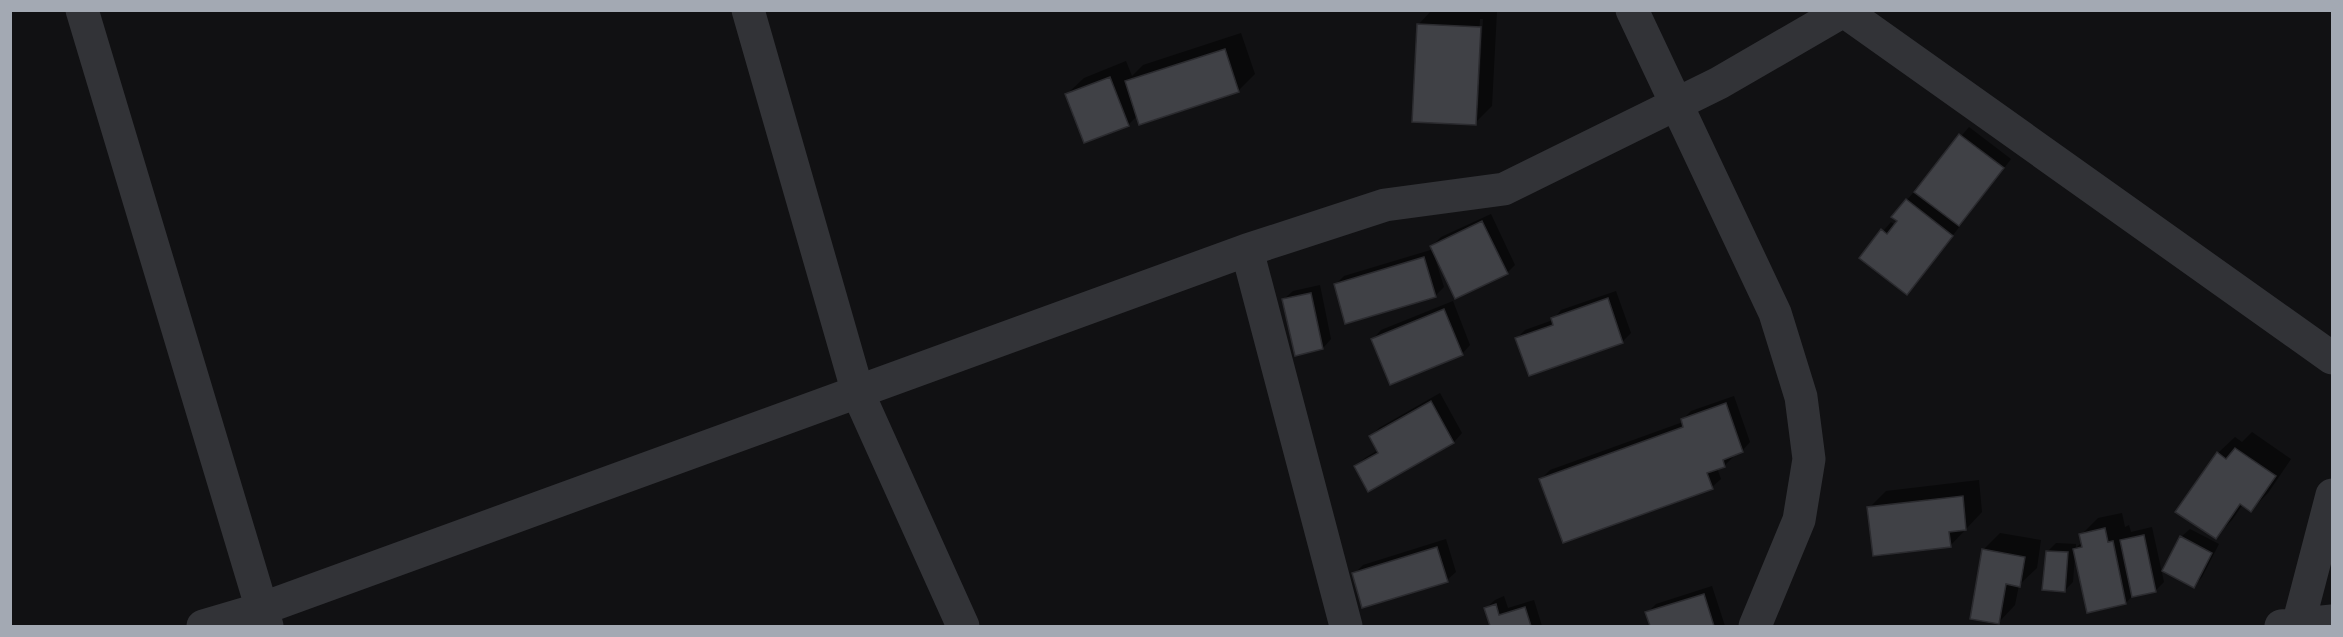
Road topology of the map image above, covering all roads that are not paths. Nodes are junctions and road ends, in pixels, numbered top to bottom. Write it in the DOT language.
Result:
graph roads {
  1 [pos="82,10"];
  2 [pos="748,10"];
  3 [pos="1632,10"];
  4 [pos="1845,11"];
  5 [pos="1675,104"];
  6 [pos="1247,250"];
  7 [pos="2332,358"];
  8 [pos="858,393"];
  9 [pos="2332,495"];
  10 [pos="264,618"];
  11 [pos="2332,621"];
  12 [pos="2290,626"];
  13 [pos="203,627"];
  14 [pos="963,627"];
  15 [pos="1346,627"];
  16 [pos="1755,627"];
  1 -- 10 [label="street"];
  2 -- 8 [label="street"];
  3 -- 5 [label="street"];
  4 -- 5 [label="street"];
  4 -- 7 [label="street"];
  5 -- 6 [label="street"];
  5 -- 16 [label="street"];
  6 -- 8 [label="street"];
  6 -- 15 [label="street"];
  8 -- 10 [label="street"];
  8 -- 14 [label="street"];
  9 -- 12 [label="street"];
  10 -- 13 [label="street"];
  11 -- 12 [label="street"];
}
